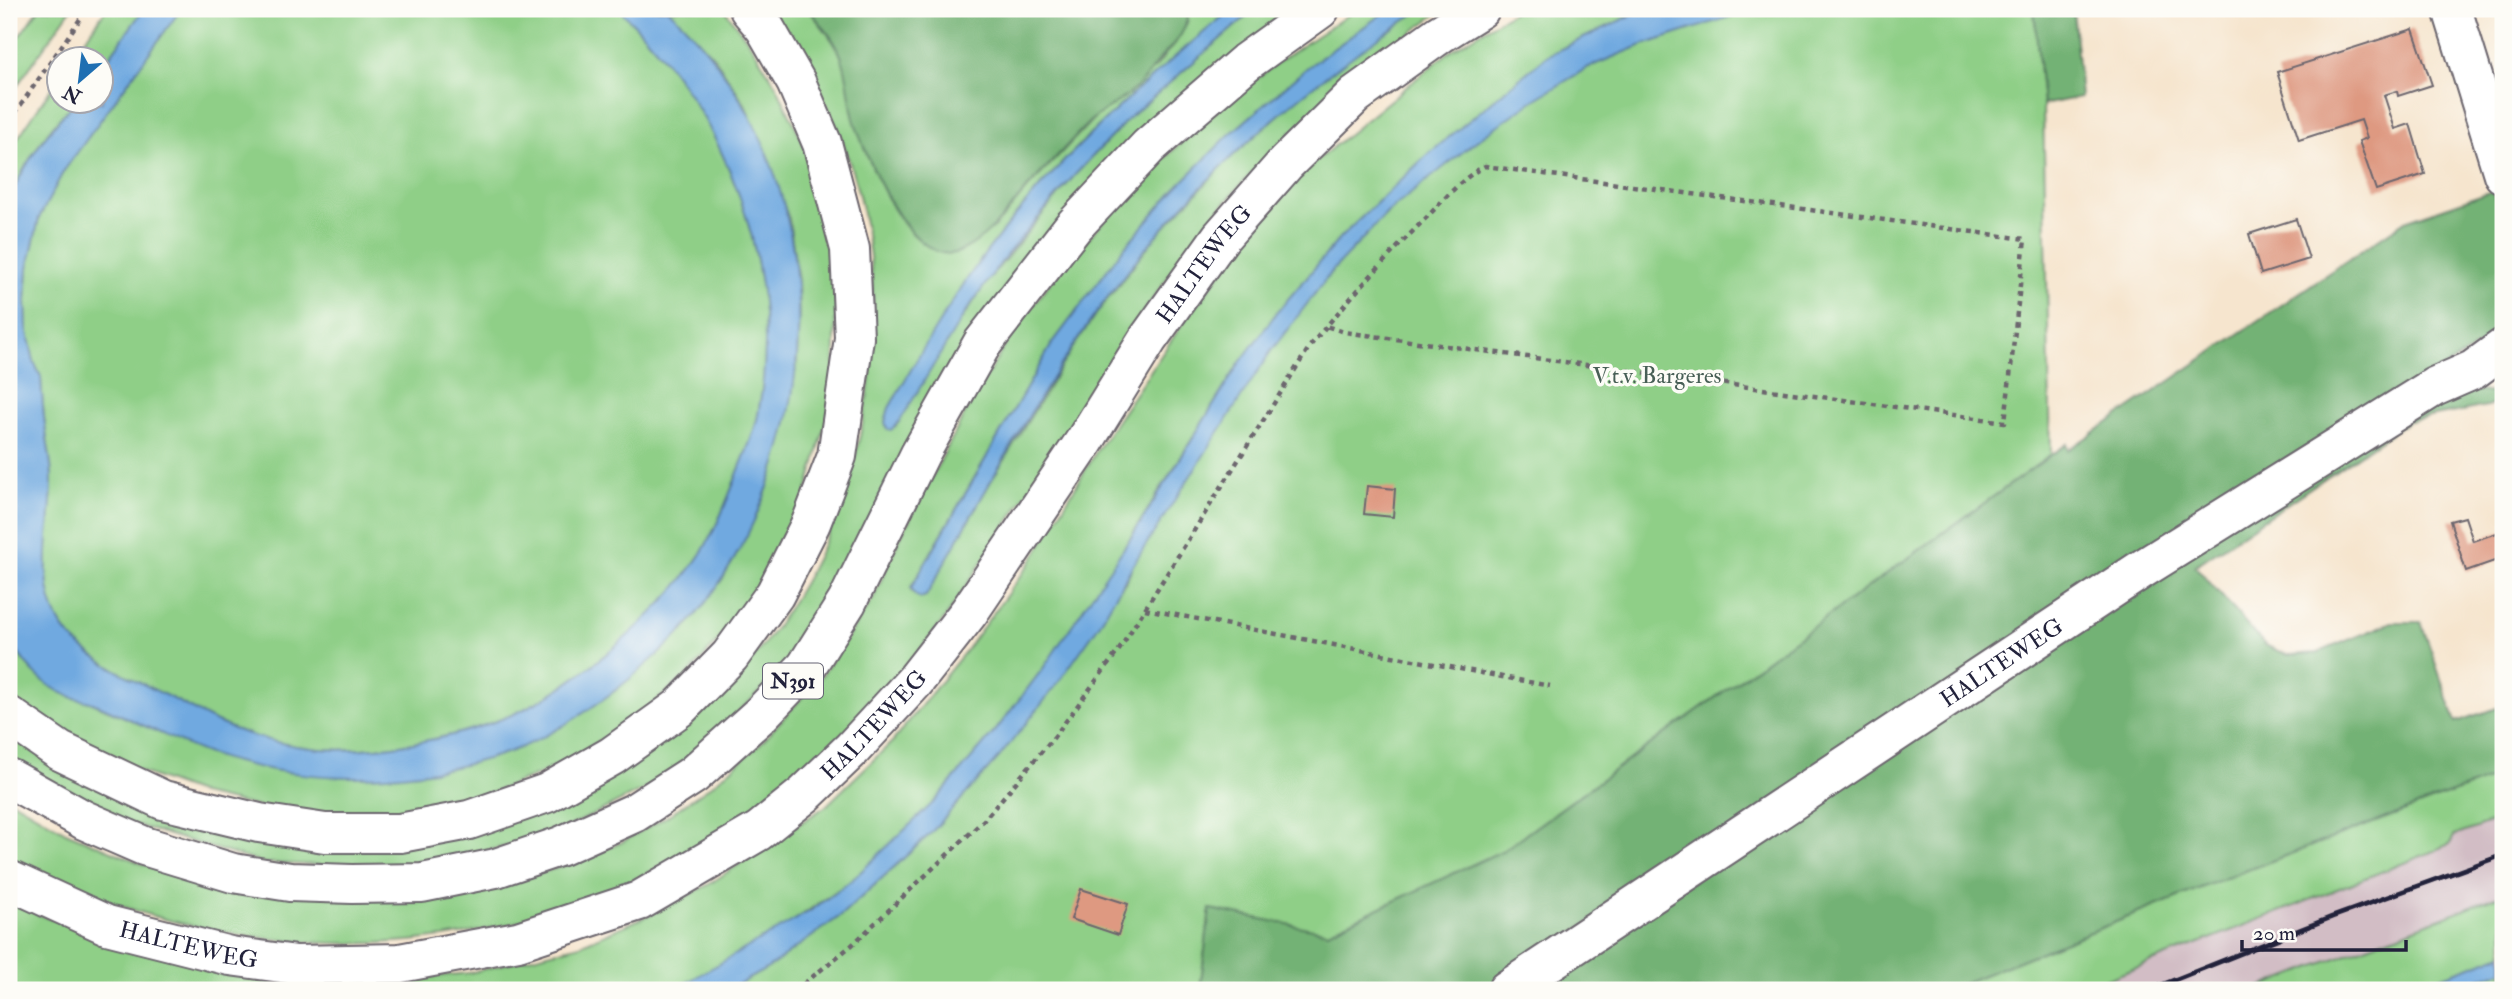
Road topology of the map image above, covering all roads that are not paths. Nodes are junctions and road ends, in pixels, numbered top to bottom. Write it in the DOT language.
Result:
graph roads {
  1 [pos="749,9"];
  2 [pos="1320,9"];
  3 [pos="1480,9"];
  4 [pos="2452,9"];
  5 [pos="2503,174"];
  6 [pos="2503,348"];
  7 [pos="9,716"];
  8 [pos="9,778"];
  9 [pos="9,880"];
  10 [pos="1507,990"];
  1 -- 7 [label="street, N391"];
  2 -- 8 [label="street, N391"];
  3 -- 9 [label="street, HALTEWEG"];
  4 -- 5 [label="street"];
  6 -- 10 [label="street, HALTEWEG"];
}
